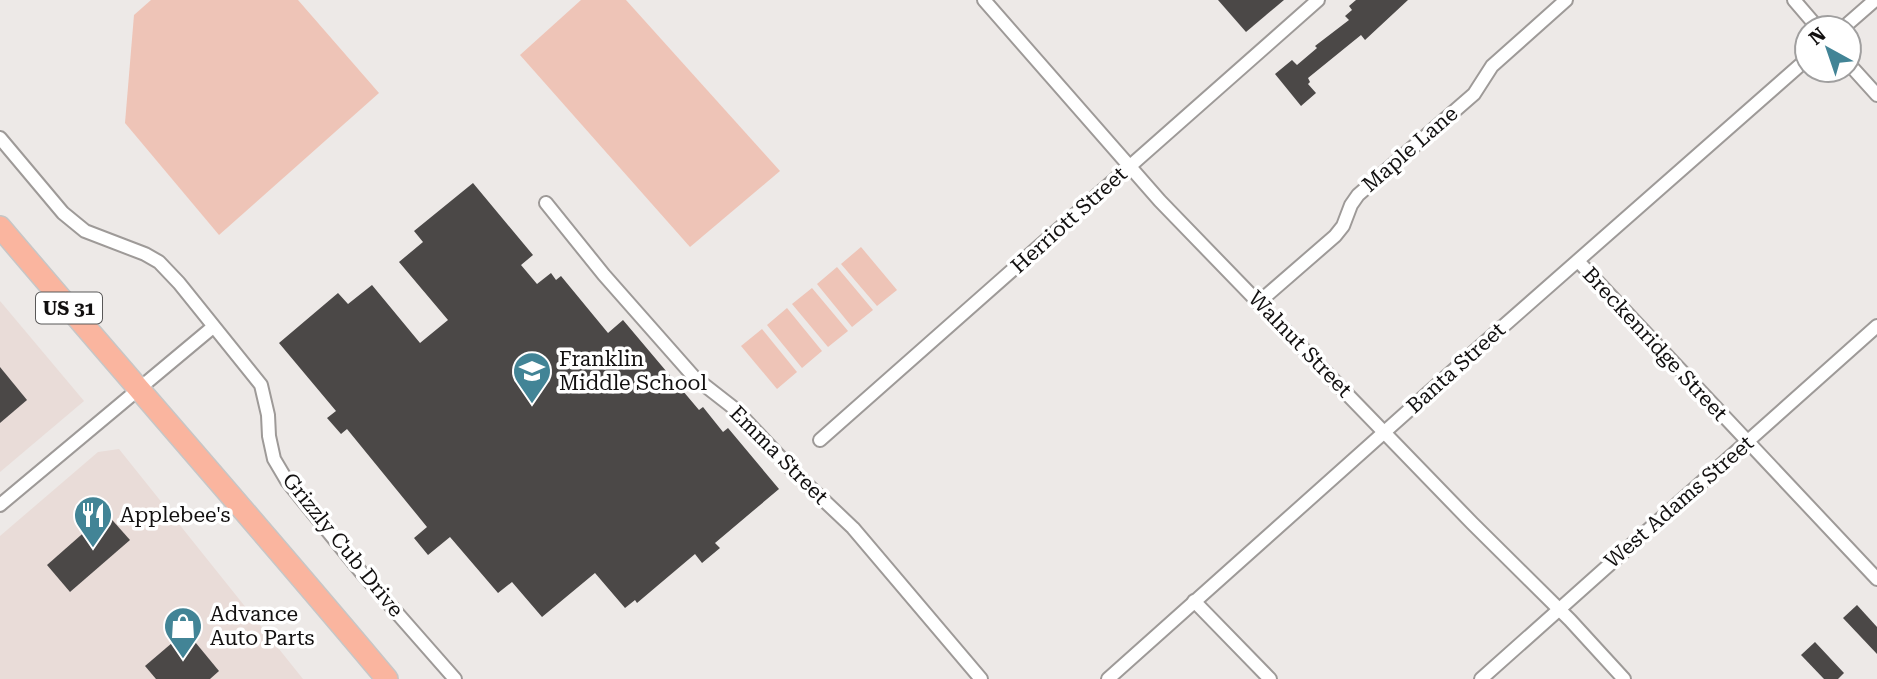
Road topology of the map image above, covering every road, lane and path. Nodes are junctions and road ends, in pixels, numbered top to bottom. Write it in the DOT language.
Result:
graph roads {
  1 [pos="984,0"];
  2 [pos="1318,0"];
  3 [pos="1566,0"];
  4 [pos="1794,0"];
  5 [pos="1875,0"];
  6 [pos="1806,14"];
  7 [pos="1859,14"];
  8 [pos="1793,71"];
  9 [pos="1863,80"];
  10 [pos="1877,95"];
  11 [pos="0,138"];
  12 [pos="1129,167"];
  13 [pos="546,203"];
  14 [pos="0,227"];
  15 [pos="1578,261"];
  16 [pos="1259,302"];
  17 [pos="1877,326"];
  18 [pos="213,327"];
  19 [pos="138,389"];
  20 [pos="1385,432"];
  21 [pos="820,440"];
  22 [pos="1747,442"];
  23 [pos="0,505"];
  24 [pos="1877,579"];
  25 [pos="1194,601"];
  26 [pos="1559,609"];
  27 [pos="387,679"];
  28 [pos="455,679"];
  29 [pos="981,679"];
  30 [pos="1108,679"];
  31 [pos="1270,679"];
  32 [pos="1481,679"];
  33 [pos="1624,679"];
  1 -- 12 [label="street, Walnut Street"];
  2 -- 12 [label="street, Herriott Street"];
  3 -- 16 [label="street, Maple Lane"];
  4 -- 6 [label="street"];
  5 -- 7 [label="street"];
  8 -- 15 [label="street, Banta Street"];
  9 -- 10 [label="street"];
  11 -- 18 [label="street, Grizzly Cub Drive"];
  12 -- 16 [label="street, Walnut Street"];
  12 -- 21 [label="street, Herriott Street"];
  13 -- 29 [label="street, Emma Street"];
  14 -- 19 [label="main road, US 31"];
  15 -- 20 [label="street, Banta Street"];
  15 -- 22 [label="street, Breckenridge Street"];
  16 -- 20 [label="street, Walnut Street"];
  17 -- 22 [label="street, West Adams Street"];
  18 -- 19 [label="street"];
  18 -- 28 [label="street, Grizzly Cub Drive"];
  19 -- 23 [label="street"];
  19 -- 27 [label="main road, US 31"];
  20 -- 25 [label="street, Banta Street"];
  20 -- 26 [label="street, Walnut Street"];
  22 -- 24 [label="street, Breckenridge Street"];
  22 -- 26 [label="street, West Adams Street"];
  25 -- 30 [label="street, Banta Street"];
  25 -- 31 [label="street"];
  26 -- 32 [label="street, West Adams Street"];
  26 -- 33 [label="street, Walnut Street"];
}
